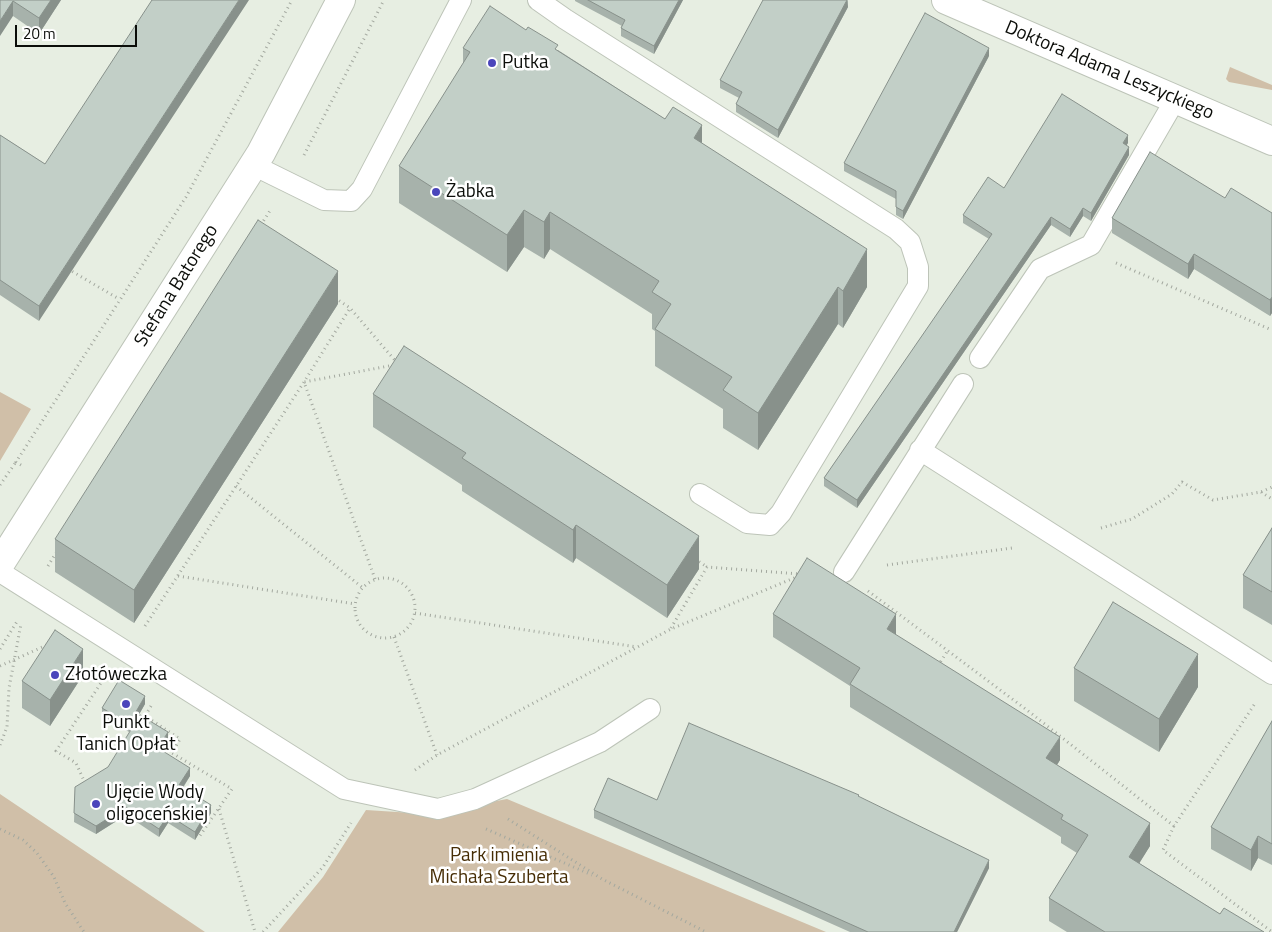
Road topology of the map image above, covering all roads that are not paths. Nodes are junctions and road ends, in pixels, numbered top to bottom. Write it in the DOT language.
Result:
graph roads {
  1 [pos="341,0"];
  2 [pos="461,0"];
  3 [pos="538,0"];
  4 [pos="946,0"];
  5 [pos="1175,100"];
  6 [pos="1272,141"];
  7 [pos="253,165"];
  8 [pos="980,358"];
  9 [pos="963,384"];
  10 [pos="920,450"];
  11 [pos="700,494"];
  12 [pos="0,564"];
  13 [pos="0,572"];
  14 [pos="844,572"];
  15 [pos="1272,674"];
  16 [pos="650,709"];
  1 -- 7 [label="street, Stefana Batorego"];
  2 -- 7 [label="lane"];
  3 -- 11 [label="lane"];
  4 -- 5 [label="street, Doktora Adama Leszyckiego"];
  5 -- 6 [label="street, Doktora Adama Leszyckiego"];
  5 -- 8 [label="lane"];
  7 -- 12 [label="street, Stefana Batorego"];
  9 -- 10 [label="lane"];
  10 -- 14 [label="lane"];
  10 -- 15 [label="lane"];
  13 -- 16 [label="lane"];
}
